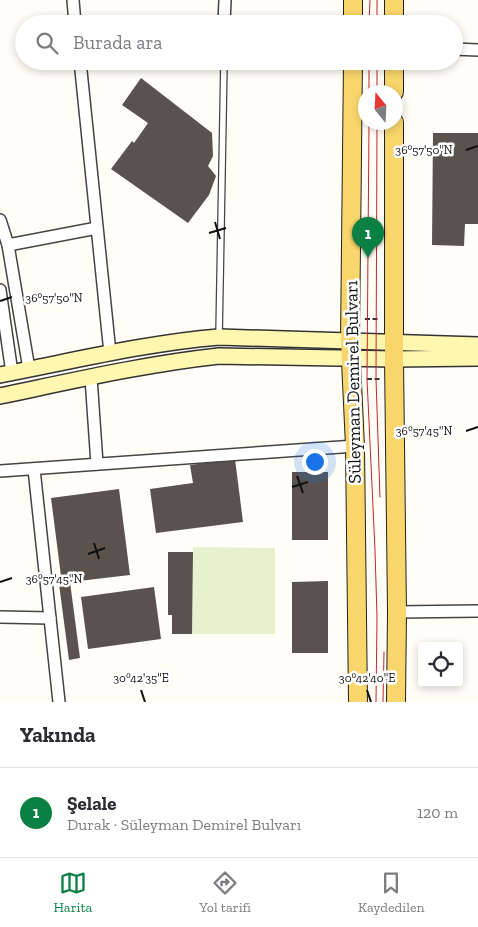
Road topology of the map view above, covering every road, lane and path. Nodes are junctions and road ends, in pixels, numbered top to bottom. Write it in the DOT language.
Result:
graph roads {
  1 [pos="73,0"];
  2 [pos="224,0"];
  3 [pos="353,0"];
  4 [pos="394,0"];
  5 [pos="75,15"];
  6 [pos="224,15"];
  7 [pos="353,15"];
  8 [pos="394,15"];
  9 [pos="463,49"];
  10 [pos="478,50"];
  11 [pos="81,70"];
  12 [pos="224,70"];
  13 [pos="353,70"];
  14 [pos="394,70"];
  15 [pos="394,85"];
  16 [pos="394,130"];
  17 [pos="1,224"];
  18 [pos="97,228"];
  19 [pos="8,245"];
  20 [pos="0,290"];
  21 [pos="350,319"];
  22 [pos="394,319"];
  23 [pos="219,337"];
  24 [pos="350,340"];
  25 [pos="478,345"];
  26 [pos="394,351"];
  27 [pos="110,353"];
  28 [pos="351,358"];
  29 [pos="478,358"];
  30 [pos="29,369"];
  31 [pos="6,374"];
  32 [pos="91,378"];
  33 [pos="394,379"];
  34 [pos="352,380"];
  35 [pos="0,396"];
  36 [pos="355,446"];
  37 [pos="98,464"];
  38 [pos="34,469"];
  39 [pos="0,471"];
  40 [pos="478,611"];
  41 [pos="397,612"];
  42 [pos="0,617"];
  43 [pos="50,618"];
  44 [pos="59,702"];
  45 [pos="358,702"];
  46 [pos="396,702"];
  1 -- 5 [label="street"];
  2 -- 6 [label="street"];
  3 -- 7 [label="main road"];
  4 -- 8 [label="main road"];
  9 -- 10 [label="street"];
  11 -- 18 [label="street"];
  12 -- 23 [label="lane"];
  13 -- 21 [label="main road, Süleyman Demirel Bulvarı"];
  14 -- 15 [label="main road"];
  16 -- 22 [label="main road"];
  17 -- 19 [label="street"];
  18 -- 19 [label="street"];
  18 -- 27 [label="street"];
  19 -- 30 [label="street"];
  20 -- 31 [label="street"];
  21 -- 22 [label="path"];
  21 -- 24 [label="main road, Süleyman Demirel Bulvarı"];
  22 -- 26 [label="main road"];
  23 -- 24 [label="street"];
  23 -- 27 [label="street"];
  24 -- 26 [label="street"];
  24 -- 28 [label="main road, Süleyman Demirel Bulvarı"];
  25 -- 26 [label="street"];
  26 -- 28 [label="street"];
  26 -- 29 [label="street"];
  26 -- 33 [label="main road"];
  27 -- 30 [label="street"];
  28 -- 32 [label="street"];
  28 -- 34 [label="main road, Süleyman Demirel Bulvarı"];
  30 -- 31 [label="street"];
  32 -- 35 [label="street"];
  32 -- 37 [label="street"];
  33 -- 34 [label="path"];
  33 -- 41 [label="main road"];
  34 -- 36 [label="main road, Süleyman Demirel Bulvarı"];
  36 -- 37 [label="street"];
  36 -- 45 [label="main road, Süleyman Demirel Bulvarı"];
  37 -- 38 [label="street"];
  38 -- 39 [label="street"];
  38 -- 43 [label="street"];
  40 -- 41 [label="street"];
  41 -- 46 [label="main road"];
  42 -- 43 [label="street"];
  43 -- 44 [label="street"];
}
